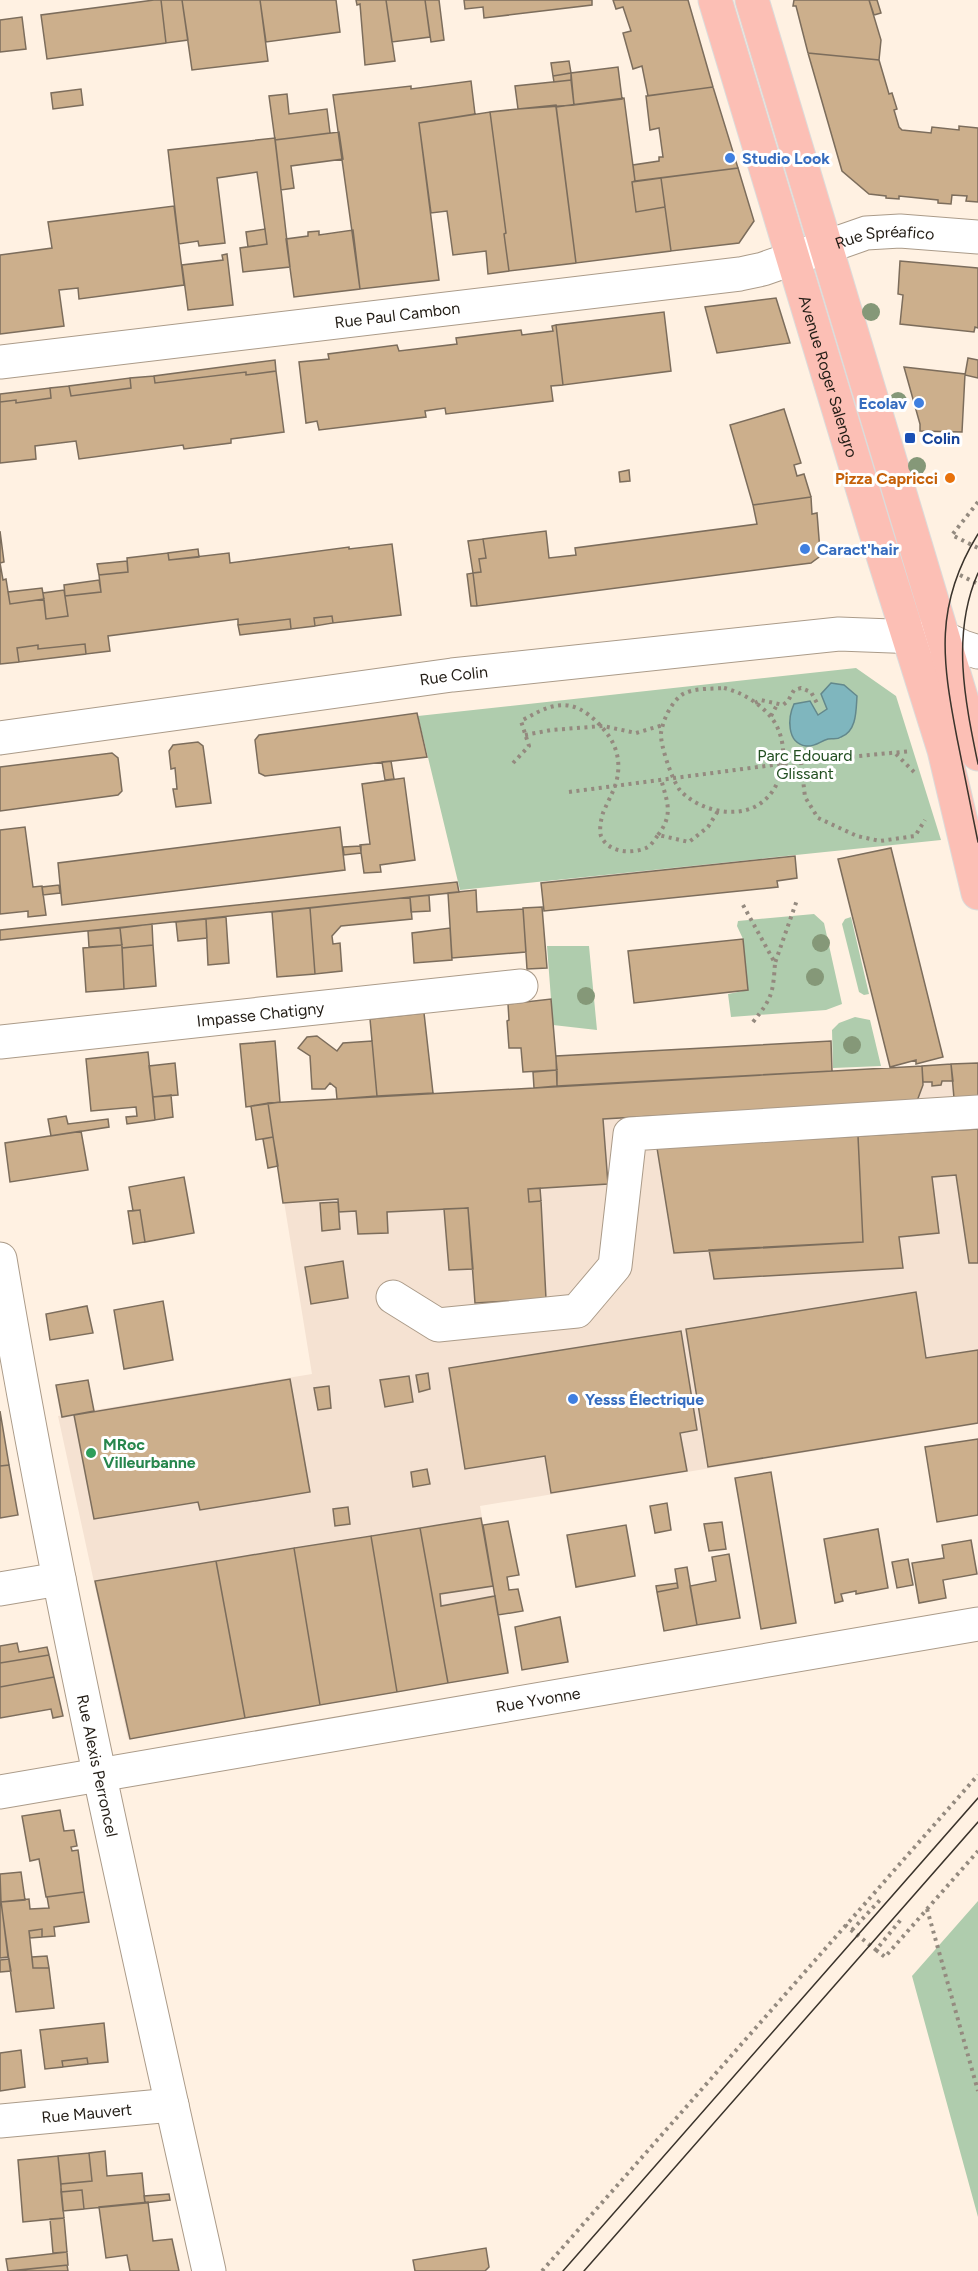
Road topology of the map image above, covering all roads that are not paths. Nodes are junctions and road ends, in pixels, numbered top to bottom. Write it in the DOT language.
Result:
graph roads {
  1 [pos="715,0"];
  2 [pos="752,0"];
  3 [pos="978,237"];
  4 [pos="827,245"];
  5 [pos="794,258"];
  6 [pos="0,362"];
  7 [pos="907,636"];
  8 [pos="944,638"];
  9 [pos="978,652"];
  10 [pos="0,738"];
  11 [pos="978,754"];
  12 [pos="978,893"];
  13 [pos="521,986"];
  14 [pos="0,1042"];
  15 [pos="978,1112"];
  16 [pos="0,1259"];
  17 [pos="393,1297"];
  18 [pos="4,1308"];
  19 [pos="59,1579"];
  20 [pos="0,1589"];
  21 [pos="978,1624"];
  22 [pos="99,1776"];
  23 [pos="0,1792"];
  24 [pos="172,2105"];
  25 [pos="0,2121"];
  26 [pos="209,2271"];
  1 -- 5 [label="main road, Avenue Roger Salengro"];
  2 -- 4 [label="main road"];
  3 -- 4 [label="street, Rue Spréafico"];
  4 -- 5 [label="street, Rue Spréafico"];
  4 -- 8 [label="main road"];
  5 -- 6 [label="street, Rue Paul Cambon"];
  5 -- 7 [label="main road, Avenue Roger Salengro"];
  7 -- 8 [label="street, Rue Colin"];
  7 -- 10 [label="street, Rue Colin"];
  7 -- 12 [label="main road, Avenue Roger Salengro"];
  8 -- 9 [label="street"];
  8 -- 11 [label="main road"];
  13 -- 14 [label="street, Impasse Chatigny"];
  15 -- 17 [label="street"];
  16 -- 18 [label="street, Rue Alexis Perroncel"];
  18 -- 19 [label="street, Rue Alexis Perroncel"];
  19 -- 20 [label="street"];
  19 -- 22 [label="street, Rue Alexis Perroncel"];
  21 -- 22 [label="street, Rue Yvonne"];
  22 -- 23 [label="street, Rue Yvonne"];
  22 -- 24 [label="street, Rue Alexis Perroncel"];
  24 -- 25 [label="street, Rue Mauvert"];
  24 -- 26 [label="street, Rue Alexis Perroncel"];
}
